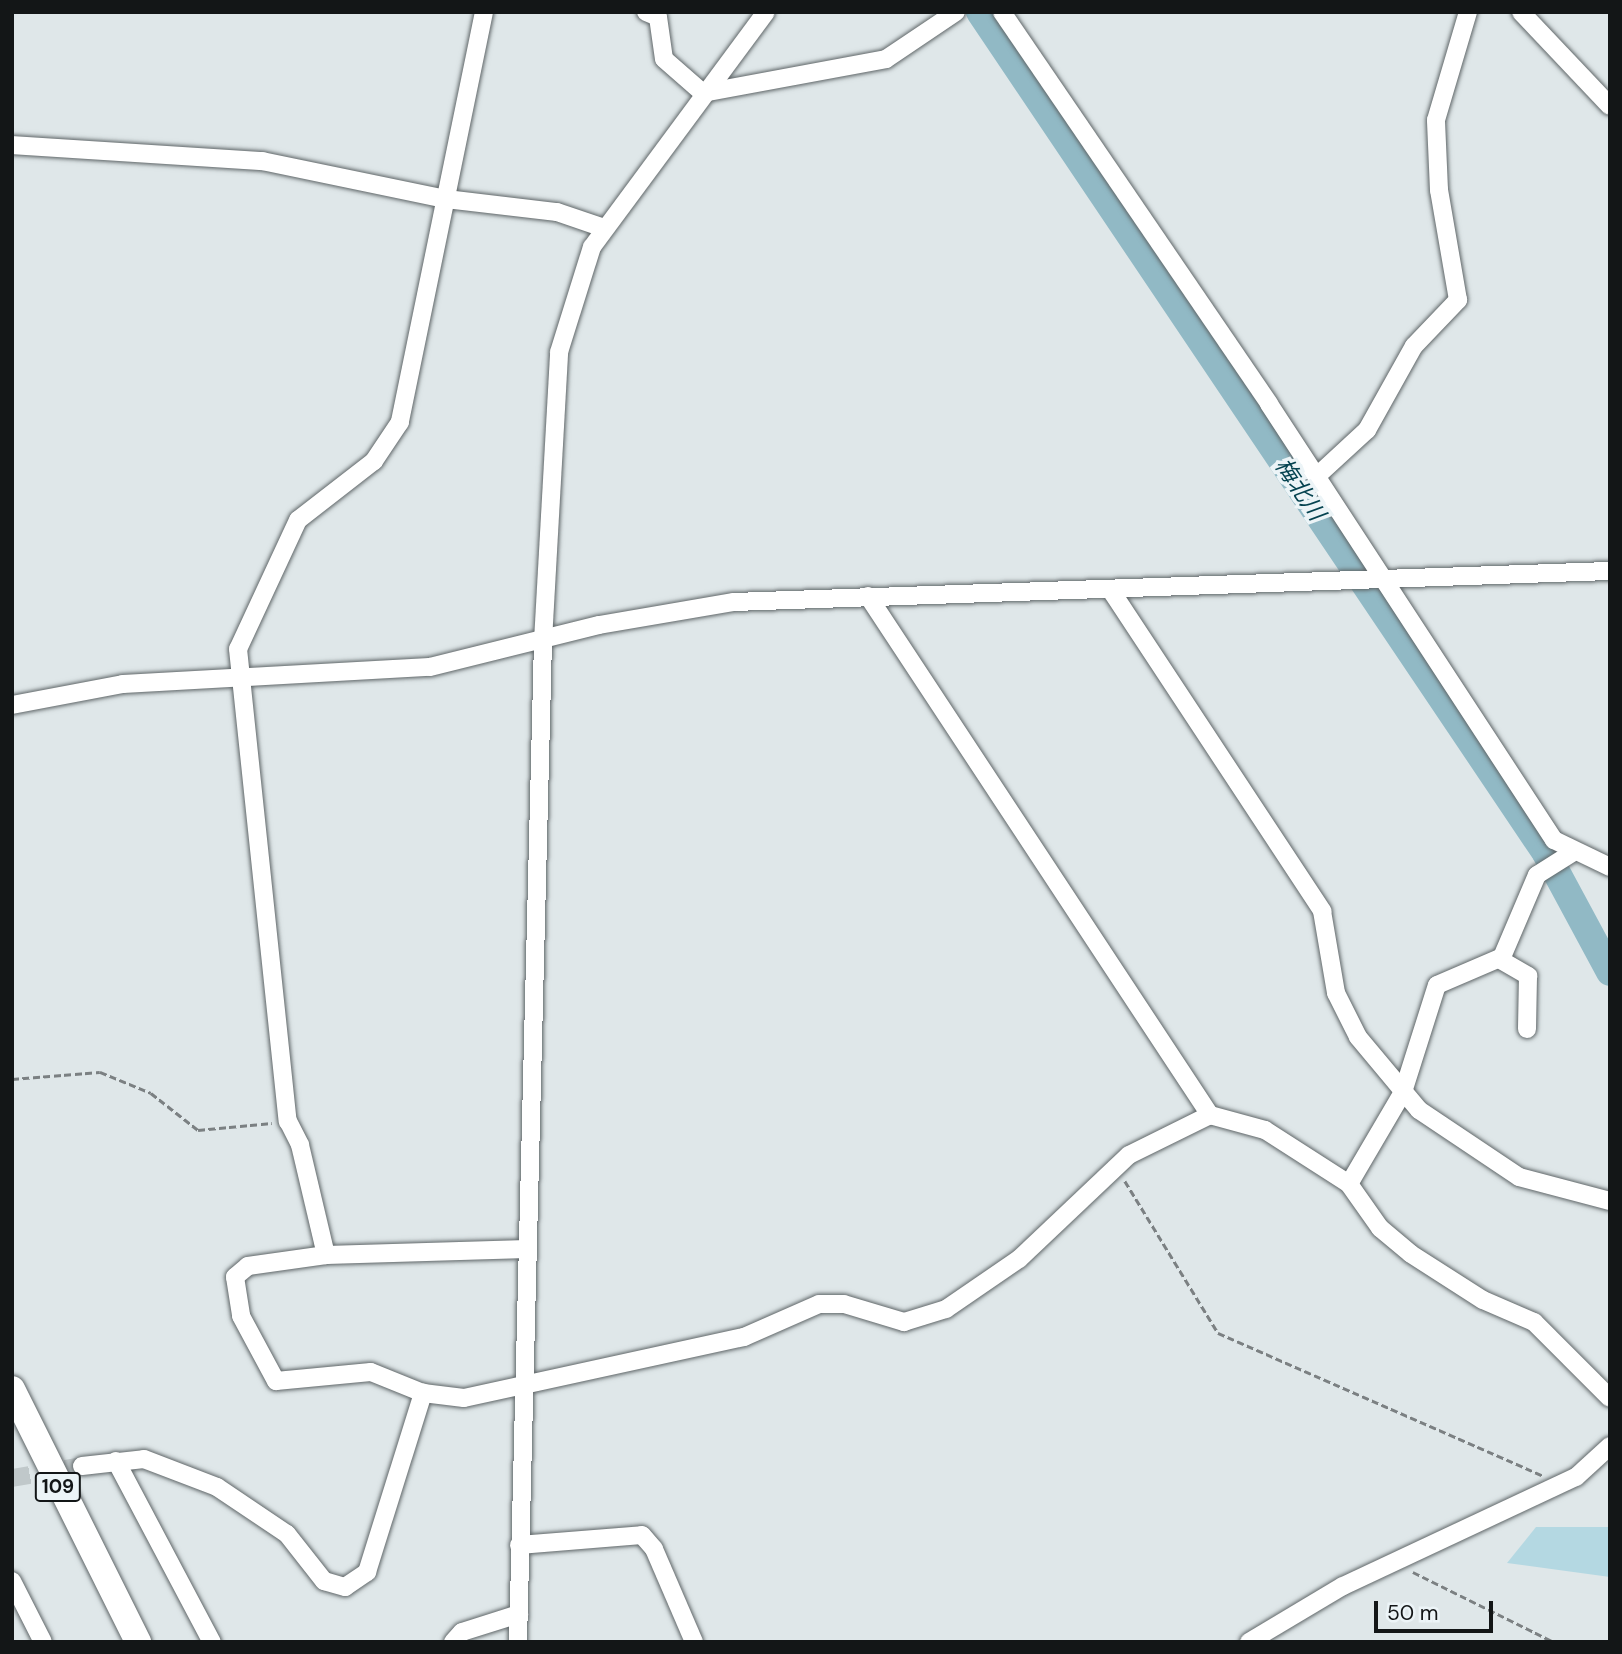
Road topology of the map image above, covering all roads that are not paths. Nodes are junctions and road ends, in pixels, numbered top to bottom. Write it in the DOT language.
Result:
graph roads {
  1 [pos="484,12"];
  2 [pos="766,12"];
  3 [pos="956,12"];
  4 [pos="1002,12"];
  5 [pos="1468,12"];
  6 [pos="1521,12"];
  7 [pos="654,14"];
  8 [pos="703,93"];
  9 [pos="1610,106"];
  10 [pos="12,145"];
  11 [pos="446,199"];
  12 [pos="604,229"];
  13 [pos="1317,476"];
  14 [pos="1610,571"];
  15 [pos="1379,579"];
  16 [pos="1110,589"];
  17 [pos="868,596"];
  18 [pos="543,640"];
  19 [pos="243,678"];
  20 [pos="12,705"];
  21 [pos="1567,855"];
  22 [pos="1610,867"];
  23 [pos="1499,959"];
  24 [pos="1527,1029"];
  25 [pos="1403,1092"];
  26 [pos="1210,1115"];
  27 [pos="1349,1184"];
  28 [pos="1610,1201"];
  29 [pos="527,1249"];
  30 [pos="326,1255"];
  31 [pos="523,1388"];
  32 [pos="12,1390"];
  33 [pos="423,1393"];
  34 [pos="1610,1398"];
  35 [pos="12,1427"];
  36 [pos="1610,1446"];
  37 [pos="116,1461"];
  38 [pos="82,1466"];
  39 [pos="519,1545"];
  40 [pos="12,1581"];
  41 [pos="107,1582"];
  42 [pos="519,1614"];
  43 [pos="43,1642"];
  44 [pos="120,1642"];
  45 [pos="138,1642"];
  46 [pos="144,1642"];
  47 [pos="212,1642"];
  48 [pos="453,1642"];
  49 [pos="518,1642"];
  50 [pos="694,1642"];
  51 [pos="1250,1642"];
  1 -- 11 [label="street"];
  2 -- 8 [label="street"];
  3 -- 8 [label="street"];
  4 -- 13 [label="street"];
  5 -- 13 [label="street"];
  6 -- 9 [label="street"];
  7 -- 8 [label="street"];
  8 -- 12 [label="street"];
  10 -- 11 [label="street"];
  11 -- 12 [label="street"];
  11 -- 19 [label="street"];
  12 -- 18 [label="street"];
  13 -- 15 [label="street"];
  14 -- 15 [label="street"];
  15 -- 16 [label="street"];
  15 -- 21 [label="street"];
  16 -- 17 [label="street"];
  16 -- 25 [label="street"];
  17 -- 18 [label="street"];
  17 -- 26 [label="street"];
  18 -- 19 [label="street"];
  18 -- 29 [label="street"];
  19 -- 20 [label="street"];
  19 -- 30 [label="street"];
  21 -- 22 [label="street"];
  21 -- 23 [label="street"];
  23 -- 24 [label="street"];
  23 -- 25 [label="street"];
  25 -- 27 [label="street"];
  25 -- 28 [label="street"];
  26 -- 27 [label="street"];
  26 -- 31 [label="street"];
  27 -- 34 [label="street"];
  29 -- 30 [label="street"];
  29 -- 31 [label="street"];
  30 -- 33 [label="street"];
  31 -- 33 [label="street"];
  31 -- 39 [label="street"];
  32 -- 41 [label="highway, 109"];
  33 -- 37 [label="street"];
  35 -- 44 [label="highway, 109"];
  36 -- 51 [label="street"];
  37 -- 38 [label="street"];
  37 -- 47 [label="street"];
  39 -- 42 [label="street"];
  39 -- 50 [label="street"];
  40 -- 43 [label="street"];
  41 -- 45 [label="highway, 109"];
  41 -- 46 [label="highway, 109"];
  42 -- 48 [label="street"];
  42 -- 49 [label="street"];
}
